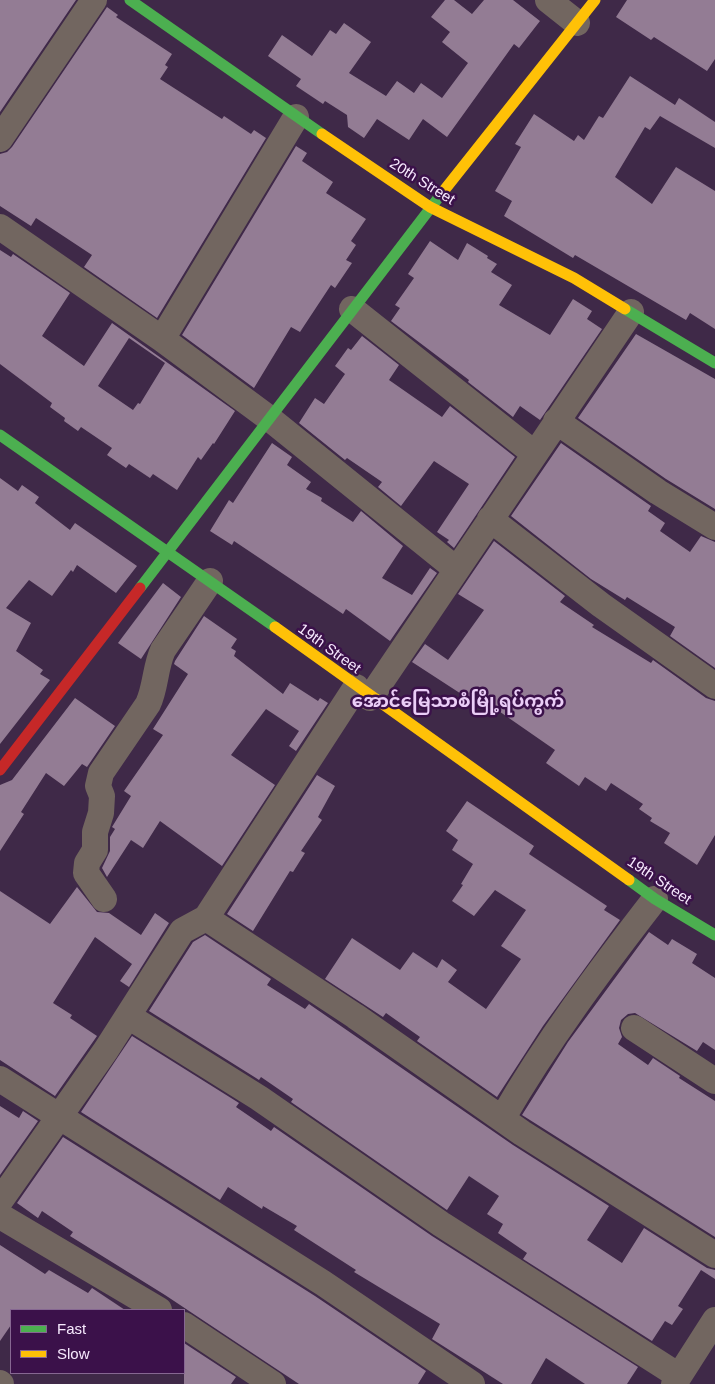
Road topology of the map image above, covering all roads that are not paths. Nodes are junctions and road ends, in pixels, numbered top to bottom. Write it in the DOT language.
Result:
graph roads {
  1 [pos="94,0"];
  2 [pos="130,0"];
  3 [pos="548,0"];
  4 [pos="596,0"];
  5 [pos="577,23"];
  6 [pos="296,117"];
  7 [pos="0,139"];
  8 [pos="430,207"];
  9 [pos="0,227"];
  10 [pos="352,309"];
  11 [pos="631,312"];
  12 [pos="162,340"];
  13 [pos="715,363"];
  14 [pos="270,419"];
  15 [pos="556,421"];
  16 [pos="0,435"];
  17 [pos="535,454"];
  18 [pos="490,519"];
  19 [pos="715,527"];
  20 [pos="170,552"];
  21 [pos="456,569"];
  22 [pos="210,581"];
  23 [pos="715,686"];
  24 [pos="363,692"];
  25 [pos="0,770"];
  26 [pos="104,899"];
  27 [pos="655,899"];
  28 [pos="206,918"];
  29 [pos="712,926"];
  30 [pos="128,1016"];
  31 [pos="634,1028"];
  32 [pos="0,1079"];
  33 [pos="715,1081"];
  34 [pos="58,1118"];
  35 [pos="502,1119"];
  36 [pos="0,1201"];
  37 [pos="0,1216"];
  38 [pos="715,1255"];
  39 [pos="158,1309"];
  40 [pos="715,1320"];
  41 [pos="185,1326"];
  42 [pos="676,1380"];
  43 [pos="272,1384"];
  44 [pos="472,1384"];
  1 -- 7 [label="street"];
  2 -- 6 [label="street, 20th Street"];
  3 -- 5 [label="street"];
  4 -- 5 [label="street"];
  5 -- 8 [label="street"];
  6 -- 8 [label="street, 20th Street"];
  6 -- 12 [label="street"];
  8 -- 10 [label="street"];
  8 -- 11 [label="street, 20th Street"];
  9 -- 12 [label="street"];
  10 -- 14 [label="street"];
  10 -- 17 [label="street"];
  11 -- 13 [label="street, 20th Street"];
  11 -- 15 [label="street"];
  12 -- 14 [label="street"];
  14 -- 20 [label="street"];
  14 -- 21 [label="street"];
  15 -- 17 [label="street"];
  15 -- 19 [label="street"];
  16 -- 20 [label="street, 19th Street"];
  17 -- 18 [label="street"];
  18 -- 21 [label="street"];
  18 -- 23 [label="street"];
  20 -- 22 [label="street, 19th Street"];
  20 -- 25 [label="street"];
  21 -- 24 [label="street"];
  22 -- 24 [label="street, 19th Street"];
  22 -- 26 [label="street"];
  24 -- 27 [label="street, 19th Street"];
  24 -- 28 [label="street"];
  27 -- 29 [label="street, 19th Street"];
  27 -- 35 [label="street"];
  28 -- 30 [label="street"];
  28 -- 35 [label="street"];
  30 -- 34 [label="street"];
  30 -- 42 [label="street"];
  31 -- 33 [label="street"];
  32 -- 34 [label="street"];
  34 -- 36 [label="street"];
  34 -- 44 [label="street"];
  35 -- 38 [label="street"];
  37 -- 39 [label="street"];
  40 -- 42 [label="street"];
  41 -- 43 [label="street"];
}
